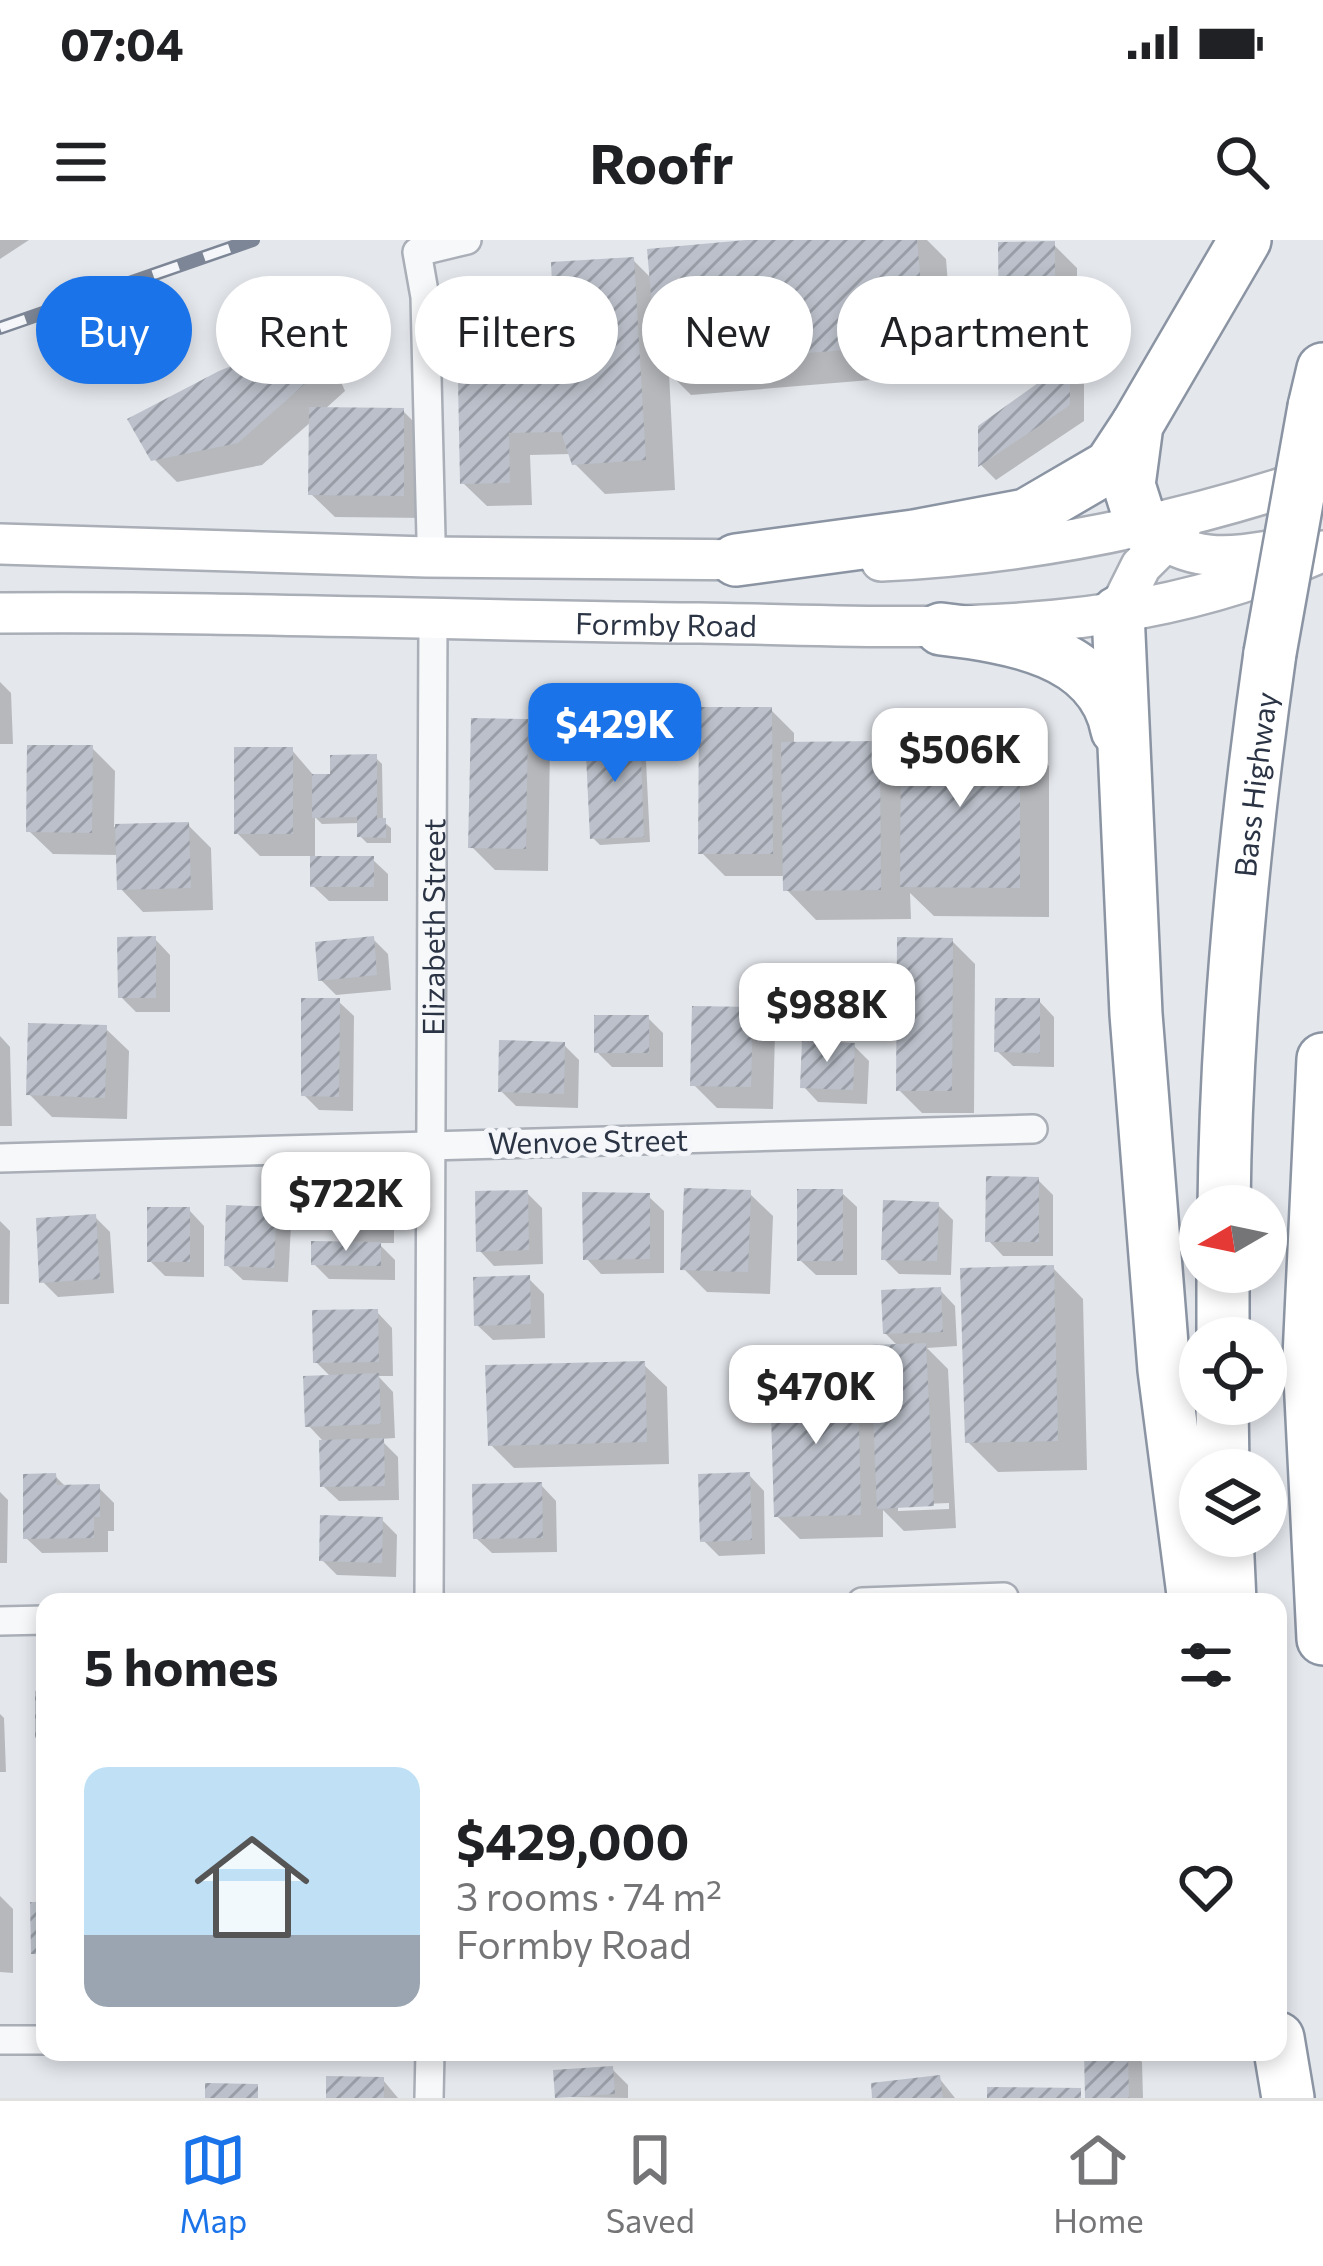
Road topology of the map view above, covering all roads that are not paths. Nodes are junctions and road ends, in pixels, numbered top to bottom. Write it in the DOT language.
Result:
graph roads {
  1 [pos="467,240"];
  2 [pos="1244,240"];
  3 [pos="1319,388"];
  4 [pos="1137,425"];
  5 [pos="1323,475"];
  6 [pos="1152,534"];
  7 [pos="0,544"];
  8 [pos="1323,547"];
  9 [pos="427,557"];
  10 [pos="736,560"];
  11 [pos="1118,612"];
  12 [pos="0,613"];
  13 [pos="434,620"];
  14 [pos="941,629"];
  15 [pos="1123,760"];
  16 [pos="1323,1060"];
  17 [pos="1033,1129"];
  18 [pos="429,1144"];
  19 [pos="0,1158"];
  20 [pos="1224,1185"];
  21 [pos="1228,1557"];
  22 [pos="429,1593"];
  23 [pos="1193,1593"];
  24 [pos="1230,1593"];
  25 [pos="0,1621"];
  26 [pos="36,1621"];
  27 [pos="1323,1639"];
  28 [pos="0,2040"];
  29 [pos="36,2040"];
  30 [pos="430,2061"];
  31 [pos="1282,2061"];
  32 [pos="429,2098"];
  33 [pos="1288,2098"];
  1 -- 9 [label="street, Elizabeth Street"];
  2 -- 4 [label="highway"];
  3 -- 20 [label="highway, Bass Highway, bridge"];
  4 -- 6 [label="highway"];
  4 -- 10 [label="highway"];
  5 -- 6 [label="main road"];
  6 -- 8 [label="main road"];
  6 -- 10 [label="main road"];
  6 -- 11 [label="main road"];
  7 -- 9 [label="main road"];
  8 -- 11 [label="main road, Formby Road"];
  9 -- 10 [label="main road"];
  9 -- 13 [label="main road, Elizabeth Street"];
  11 -- 14 [label="main road, Formby Road"];
  11 -- 15 [label="highway"];
  12 -- 13 [label="main road, Formby Road"];
  13 -- 14 [label="main road, Formby Road"];
  13 -- 18 [label="street, Elizabeth Street"];
  14 -- 15 [label="highway"];
  15 -- 23 [label="highway"];
  16 -- 27 [label="highway"];
  17 -- 18 [label="street, Wenvoe Street"];
  18 -- 19 [label="street, Wenvoe Street"];
  18 -- 22 [label="street, Elizabeth Street"];
  21 -- 24 [label="highway"];
  25 -- 26 [label="street"];
  28 -- 29 [label="street"];
  30 -- 32 [label="street"];
  31 -- 33 [label="highway"];
}
